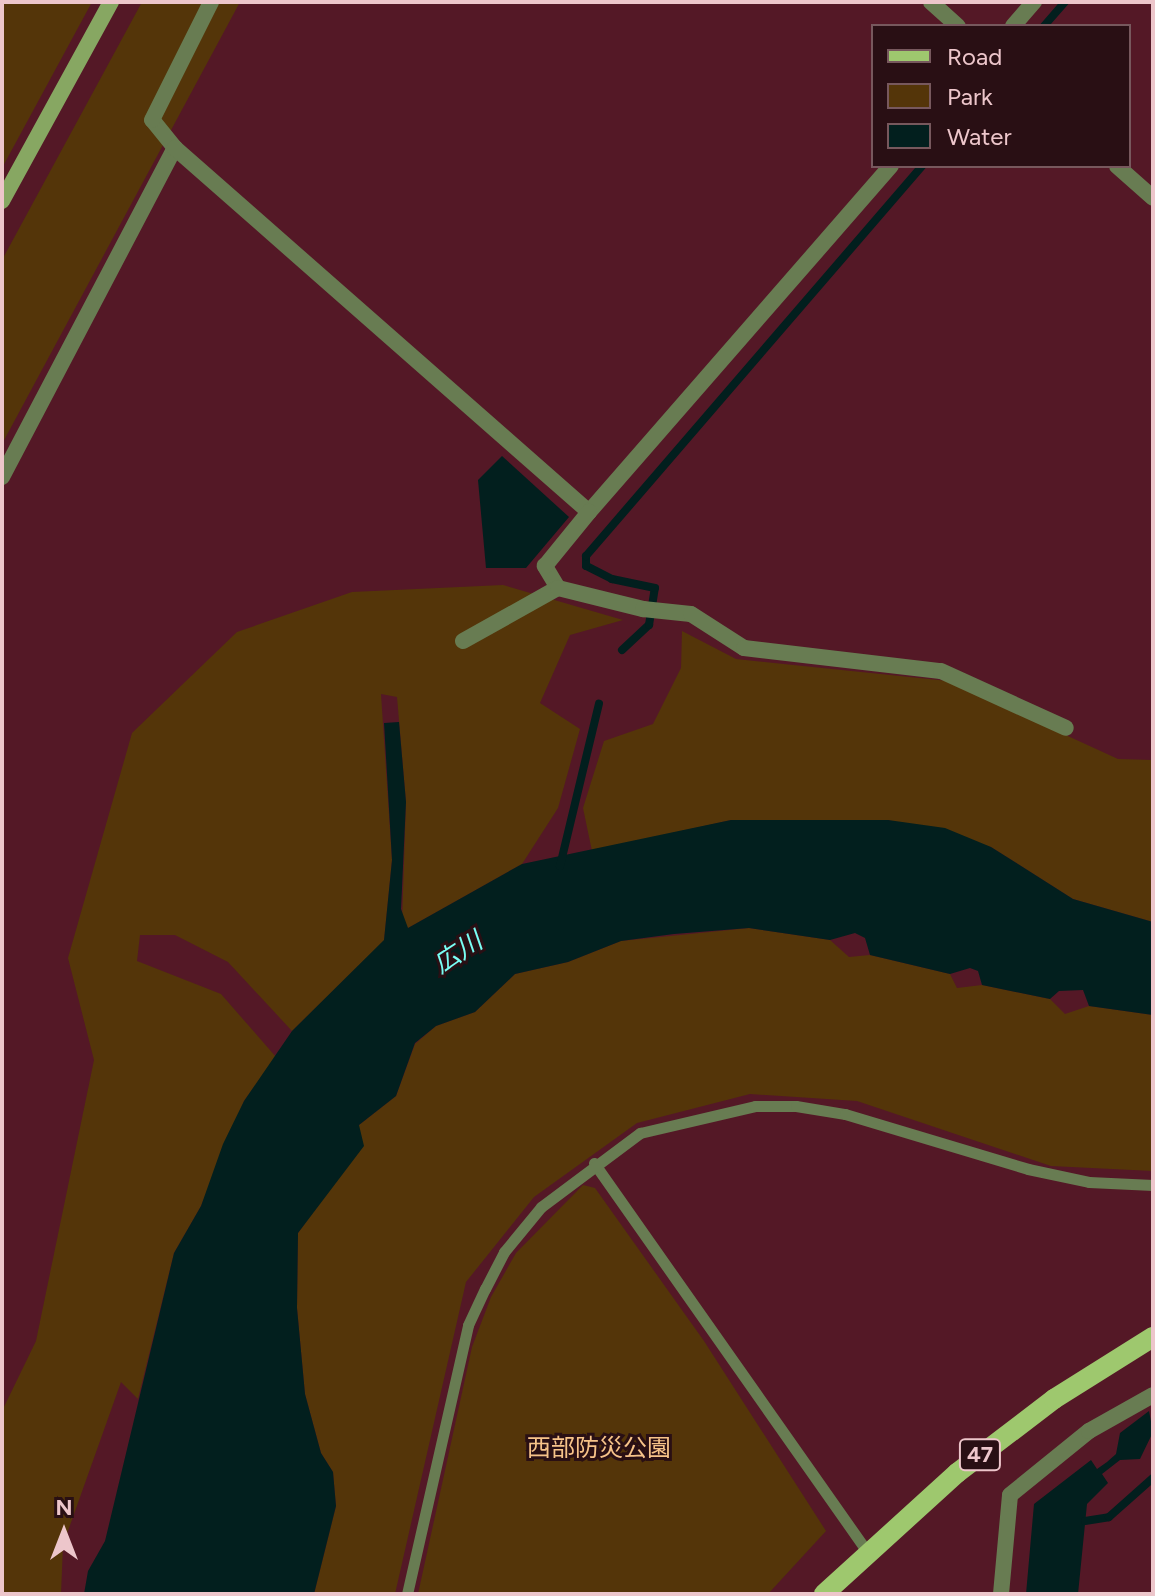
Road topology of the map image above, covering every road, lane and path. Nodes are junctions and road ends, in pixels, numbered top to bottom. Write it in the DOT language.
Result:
graph roads {
  1 [pos="111,2"];
  2 [pos="211,2"];
  3 [pos="931,2"];
  4 [pos="1034,2"];
  5 [pos="956,24"];
  6 [pos="1015,24"];
  7 [pos="175,148"];
  8 [pos="889,168"];
  9 [pos="1119,168"];
  10 [pos="1153,198"];
  11 [pos="2,201"];
  12 [pos="2,477"];
  13 [pos="589,512"];
  14 [pos="558,588"];
  15 [pos="463,641"];
  16 [pos="1066,728"];
  17 [pos="594,1163"];
  18 [pos="1153,1185"];
  19 [pos="1153,1337"];
  20 [pos="1153,1395"];
  21 [pos="866,1550"];
  22 [pos="407,1594"];
  23 [pos="824,1594"];
  24 [pos="1001,1594"];
  1 -- 11 [label="main road"];
  2 -- 7 [label="street"];
  3 -- 5 [label="street"];
  4 -- 6 [label="street"];
  7 -- 12 [label="street"];
  7 -- 13 [label="street"];
  8 -- 13 [label="street"];
  9 -- 10 [label="street"];
  13 -- 14 [label="street"];
  14 -- 15 [label="street"];
  14 -- 16 [label="street"];
  17 -- 18 [label="lane"];
  17 -- 21 [label="lane"];
  17 -- 22 [label="lane"];
  19 -- 21 [label="main road, 47"];
  20 -- 24 [label="street"];
  21 -- 23 [label="main road, 47"];
}
